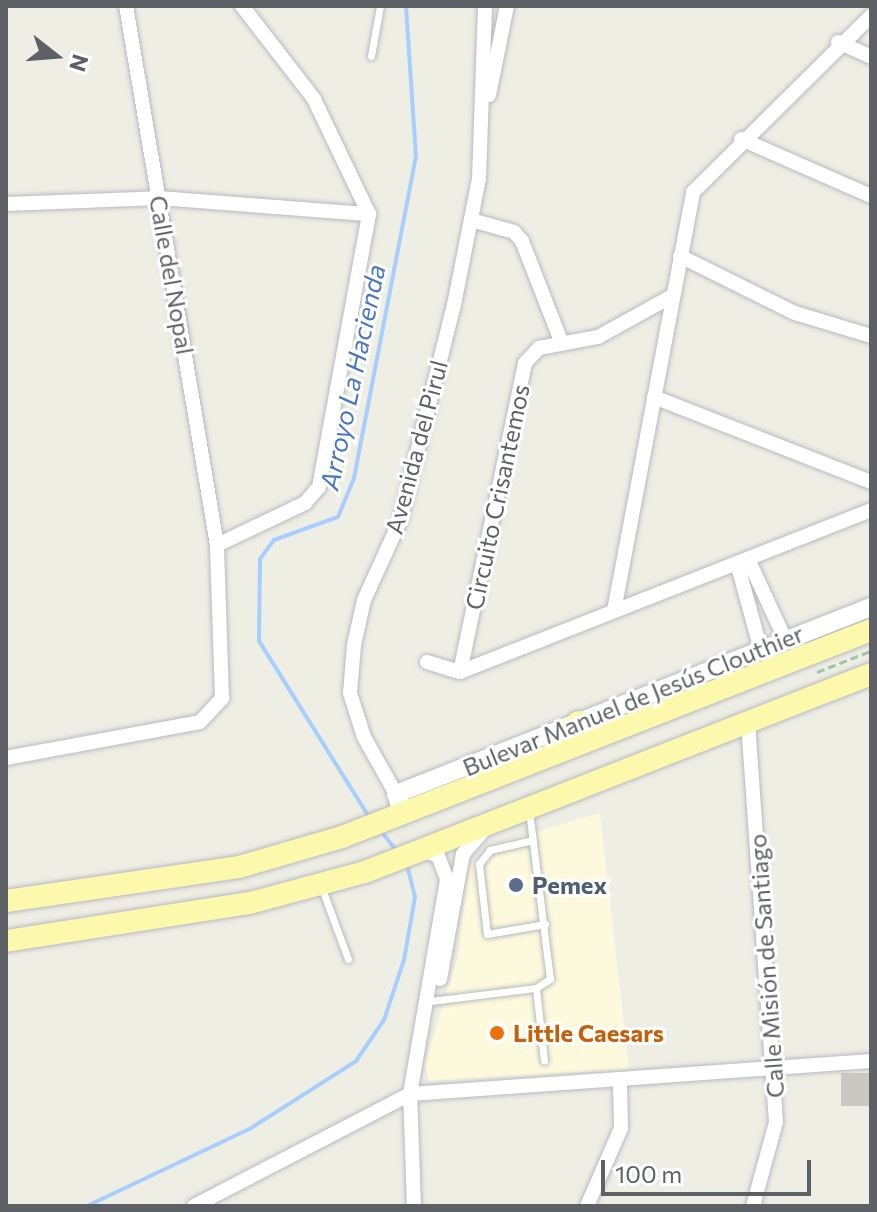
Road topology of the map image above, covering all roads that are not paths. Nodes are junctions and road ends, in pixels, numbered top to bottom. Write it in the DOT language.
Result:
graph roads {
  1 [pos="126,6"];
  2 [pos="242,6"];
  3 [pos="380,6"];
  4 [pos="485,6"];
  5 [pos="507,6"];
  6 [pos="871,16"];
  7 [pos="838,42"];
  8 [pos="371,56"];
  9 [pos="871,57"];
  10 [pos="480,134"];
  11 [pos="741,139"];
  12 [pos="871,196"];
  13 [pos="159,198"];
  14 [pos="6,204"];
  15 [pos="369,214"];
  16 [pos="471,220"];
  17 [pos="680,256"];
  18 [pos="672,296"];
  19 [pos="871,336"];
  20 [pos="561,341"];
  21 [pos="654,397"];
  22 [pos="871,482"];
  23 [pos="871,510"];
  24 [pos="217,545"];
  25 [pos="743,561"];
  26 [pos="871,607"];
  27 [pos="614,611"];
  28 [pos="871,630"];
  29 [pos="785,639"];
  30 [pos="761,650"];
  31 [pos="427,662"];
  32 [pos="460,672"];
  33 [pos="871,674"];
  34 [pos="578,722"];
  35 [pos="748,722"];
  36 [pos="551,754"];
  37 [pos="6,755"];
  38 [pos="394,808"];
  39 [pos="528,808"];
  40 [pos="495,821"];
  41 [pos="533,840"];
  42 [pos="423,850"];
  43 [pos="320,884"];
  44 [pos="6,901"];
  45 [pos="545,924"];
  46 [pos="6,941"];
  47 [pos="348,959"];
  48 [pos="536,988"];
  49 [pos="431,1001"];
  50 [pos="544,1061"];
  51 [pos="871,1061"];
  52 [pos="775,1070"];
  53 [pos="620,1084"];
  54 [pos="410,1094"];
  55 [pos="194,1206"];
  56 [pos="414,1206"];
  57 [pos="587,1206"];
  58 [pos="753,1206"];
  1 -- 13 [label="street, Calle del Nopal"];
  2 -- 15 [label="street"];
  3 -- 8 [label="lane"];
  4 -- 10 [label="street"];
  5 -- 10 [label="street"];
  6 -- 7 [label="street"];
  7 -- 9 [label="street"];
  7 -- 11 [label="street"];
  10 -- 16 [label="street, Avenida del Pirul"];
  11 -- 12 [label="street"];
  11 -- 17 [label="street"];
  13 -- 14 [label="street"];
  13 -- 15 [label="street"];
  13 -- 24 [label="street, Calle del Nopal"];
  15 -- 24 [label="street"];
  16 -- 20 [label="street"];
  16 -- 38 [label="street, Avenida del Pirul"];
  17 -- 18 [label="street"];
  17 -- 19 [label="street"];
  18 -- 20 [label="street, Circuito Crisantemos"];
  18 -- 21 [label="street"];
  20 -- 32 [label="street, Circuito Crisantemos"];
  21 -- 22 [label="street"];
  21 -- 27 [label="street"];
  23 -- 25 [label="street"];
  24 -- 37 [label="street, Calle del Nopal"];
  25 -- 27 [label="street"];
  25 -- 29 [label="street"];
  25 -- 30 [label="street"];
  26 -- 29 [label="street, Bulevar Manuel de Jesús Clouthier"];
  27 -- 32 [label="street"];
  28 -- 36 [label="main road"];
  29 -- 30 [label="street, Bulevar Manuel de Jesús Clouthier"];
  30 -- 34 [label="street, Bulevar Manuel de Jesús Clouthier"];
  31 -- 32 [label="street"];
  33 -- 35 [label="main road"];
  34 -- 36 [label="main road"];
  34 -- 38 [label="street, Bulevar Manuel de Jesús Clouthier"];
  35 -- 39 [label="main road"];
  35 -- 52 [label="street, Calle Misión de Santiago"];
  36 -- 38 [label="main road"];
  38 -- 44 [label="main road"];
  39 -- 40 [label="main road"];
  39 -- 41 [label="lane"];
  40 -- 42 [label="main road"];
  40 -- 49 [label="street"];
  41 -- 45 [label="lane"];
  41 -- 45 [label="lane"];
  42 -- 43 [label="main road"];
  42 -- 49 [label="street"];
  43 -- 46 [label="main road"];
  43 -- 47 [label="lane"];
  45 -- 48 [label="lane"];
  48 -- 49 [label="lane"];
  48 -- 50 [label="lane"];
  49 -- 54 [label="street"];
  51 -- 52 [label="street"];
  52 -- 53 [label="street"];
  52 -- 58 [label="street, Calle Misión de Santiago"];
  53 -- 54 [label="street"];
  53 -- 57 [label="street"];
  54 -- 55 [label="street"];
  54 -- 56 [label="street"];
}
